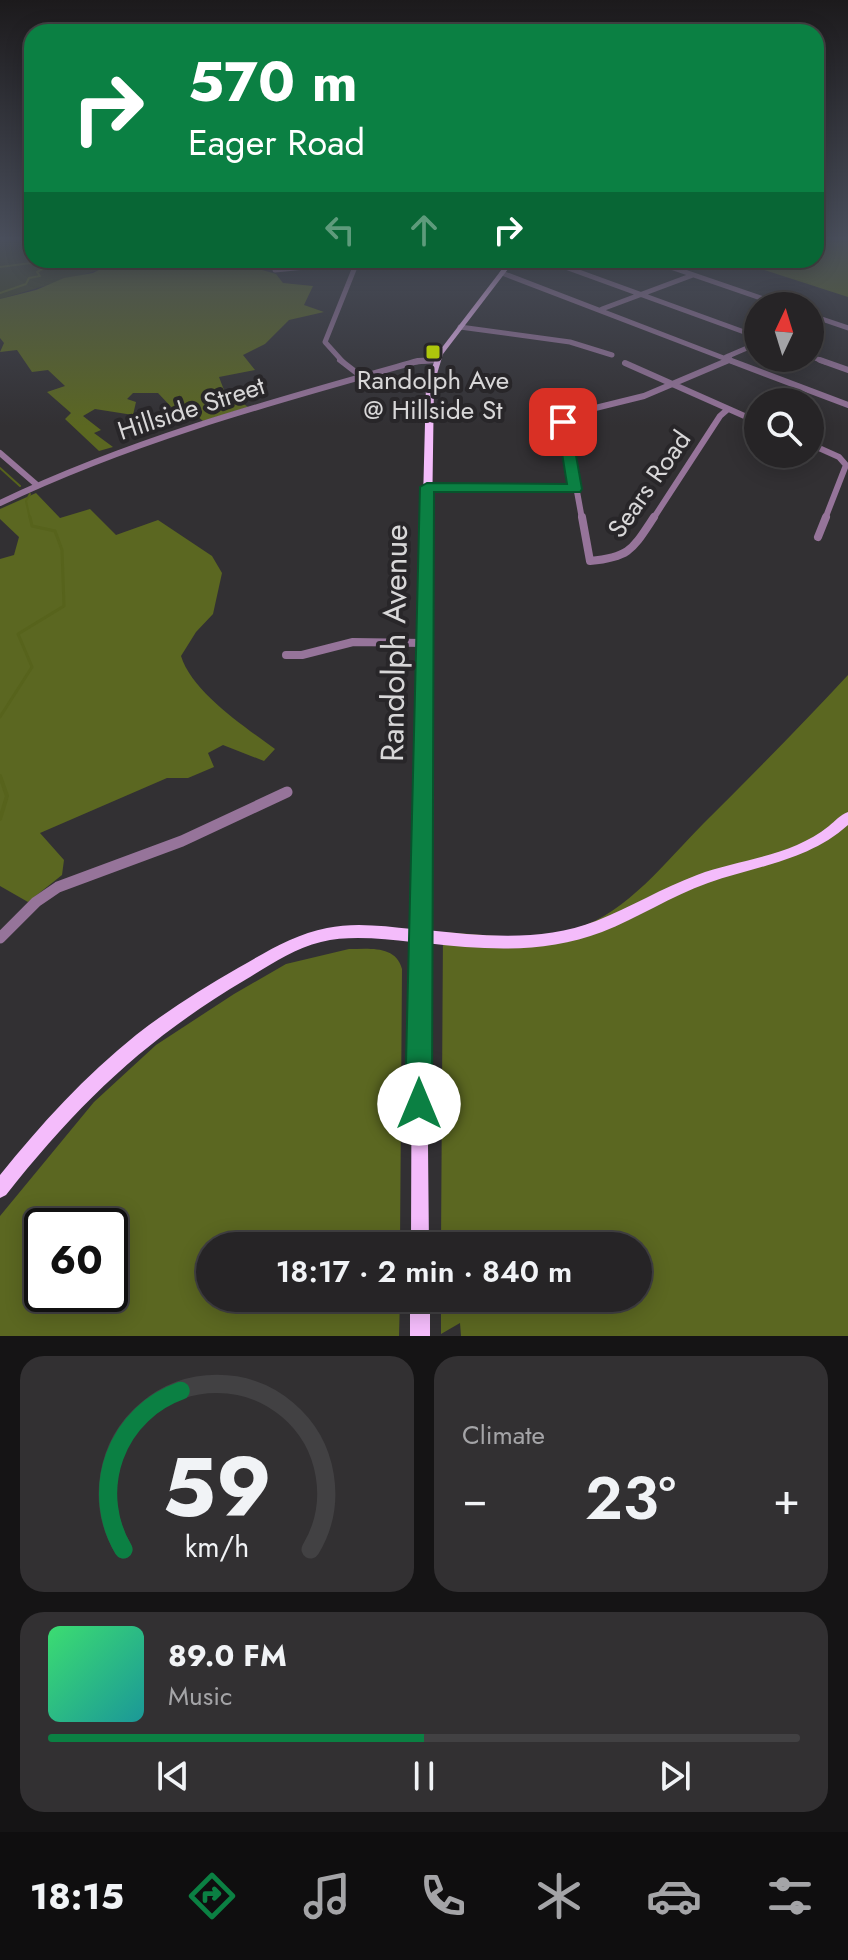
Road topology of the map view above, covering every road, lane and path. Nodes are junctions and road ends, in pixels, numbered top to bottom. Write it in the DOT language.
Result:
graph roads {
  1 [pos="341,301"];
  2 [pos="480,301"];
  3 [pos="579,301"];
  4 [pos="623,301"];
  5 [pos="660,301"];
  6 [pos="602,310"];
  7 [pos="824,321"];
  8 [pos="460,327"];
  9 [pos="848,328"];
  10 [pos="744,332"];
  11 [pos="744,350"];
  12 [pos="612,355"];
  13 [pos="728,358"];
  14 [pos="824,361"];
  15 [pos="436,362"];
  16 [pos="625,363"];
  17 [pos="848,370"];
  18 [pos="362,377"];
  19 [pos="671,385"];
  20 [pos="848,405"];
  21 [pos="728,409"];
  22 [pos="744,416"];
  23 [pos="824,450"];
  24 [pos="0,453"];
  25 [pos="37,485"];
  26 [pos="427,487"];
  27 [pos="575,489"];
  28 [pos="0,503"];
  29 [pos="818,537"];
  30 [pos="424,643"];
  31 [pos="286,655"];
  32 [pos="287,792"];
  33 [pos="848,817"];
  34 [pos="419,936"];
  35 [pos="0,938"];
  36 [pos="0,1189"];
  37 [pos="420,1232"];
  38 [pos="420,1312"];
  39 [pos="420,1336"];
  1 -- 18 [label="street"];
  2 -- 8 [label="main road, Randolph Avenue"];
  3 -- 6 [label="street"];
  4 -- 6 [label="street"];
  5 -- 10 [label="street"];
  6 -- 13 [label="street"];
  7 -- 9 [label="street"];
  8 -- 12 [label="street"];
  8 -- 15 [label="main road, Randolph Avenue"];
  11 -- 13 [label="street"];
  13 -- 19 [label="street"];
  13 -- 20 [label="street"];
  14 -- 17 [label="street"];
  15 -- 18 [label="street, Hillside Street"];
  15 -- 26 [label="main road, Randolph Avenue"];
  16 -- 19 [label="street"];
  18 -- 25 [label="street, Hillside Street"];
  19 -- 21 [label="street"];
  19 -- 27 [label="street"];
  21 -- 22 [label="street"];
  21 -- 27 [label="street, Sears Road"];
  23 -- 29 [label="street"];
  24 -- 25 [label="street"];
  25 -- 28 [label="street, Hillside Street"];
  26 -- 27 [label="street"];
  26 -- 30 [label="main road, Randolph Avenue"];
  30 -- 31 [label="street"];
  30 -- 34 [label="main road, Randolph Avenue"];
  32 -- 35 [label="street"];
  33 -- 34 [label="main road"];
  34 -- 36 [label="main road"];
  34 -- 37 [label="main road, Randolph Avenue"];
  38 -- 39 [label="main road"];
}
